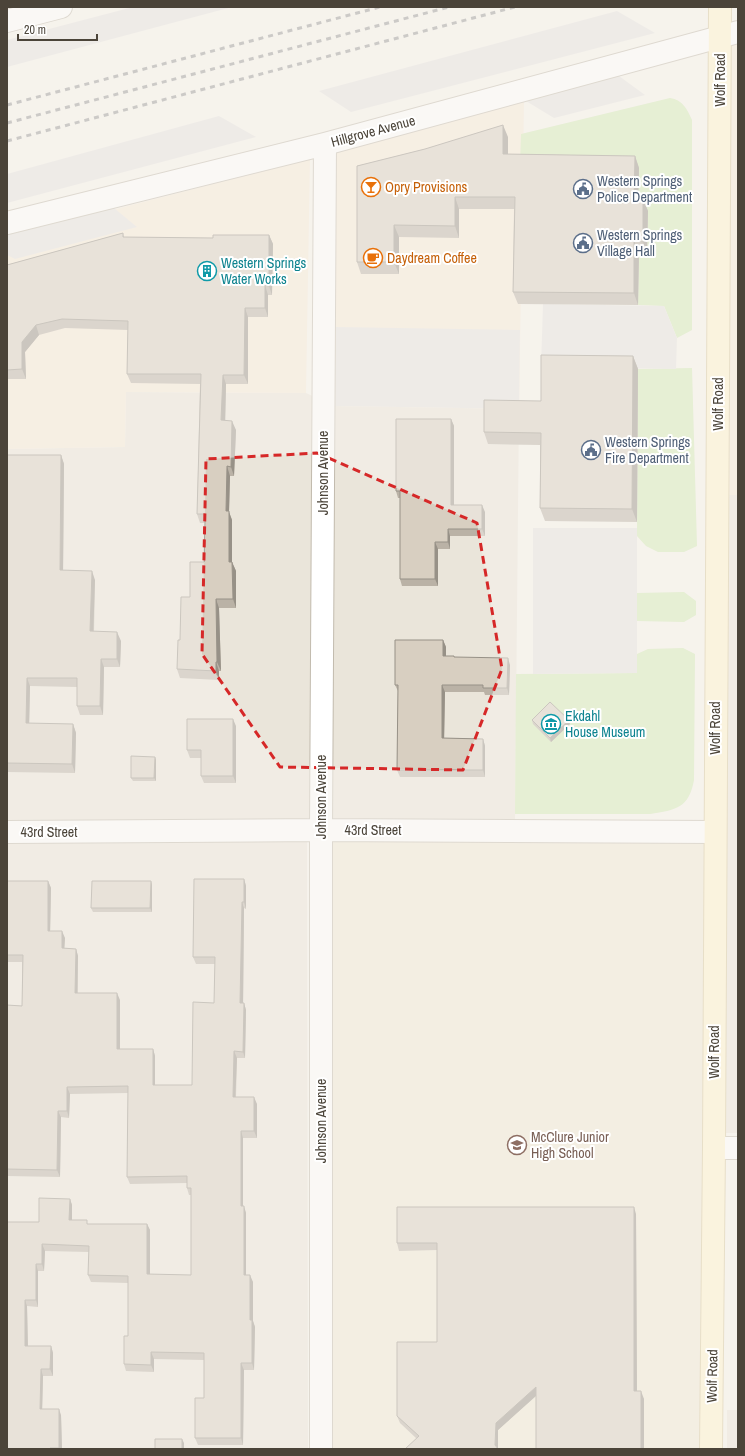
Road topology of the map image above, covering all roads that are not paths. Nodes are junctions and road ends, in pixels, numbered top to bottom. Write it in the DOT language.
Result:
graph roads {
  1 [pos="61,7"];
  2 [pos="720,7"];
  3 [pos="7,21"];
  4 [pos="729,35"];
  5 [pos="325,144"];
  6 [pos="7,223"];
  7 [pos="321,830"];
  8 [pos="7,832"];
  9 [pos="715,832"];
  10 [pos="714,1148"];
  11 [pos="738,1148"];
  12 [pos="321,1449"];
  13 [pos="712,1449"];
  1 -- 3 [label="street"];
  2 -- 4 [label="main road, Wolf Road"];
  4 -- 5 [label="street, Hillgrove Avenue"];
  4 -- 9 [label="main road, Wolf Road"];
  5 -- 6 [label="street, Hillgrove Avenue"];
  5 -- 7 [label="street, Johnson Avenue"];
  7 -- 8 [label="street, 43rd Street"];
  7 -- 9 [label="street, 43rd Street"];
  7 -- 12 [label="street, Johnson Avenue"];
  9 -- 10 [label="main road, Wolf Road"];
  10 -- 11 [label="street"];
  10 -- 13 [label="main road, Wolf Road"];
}
